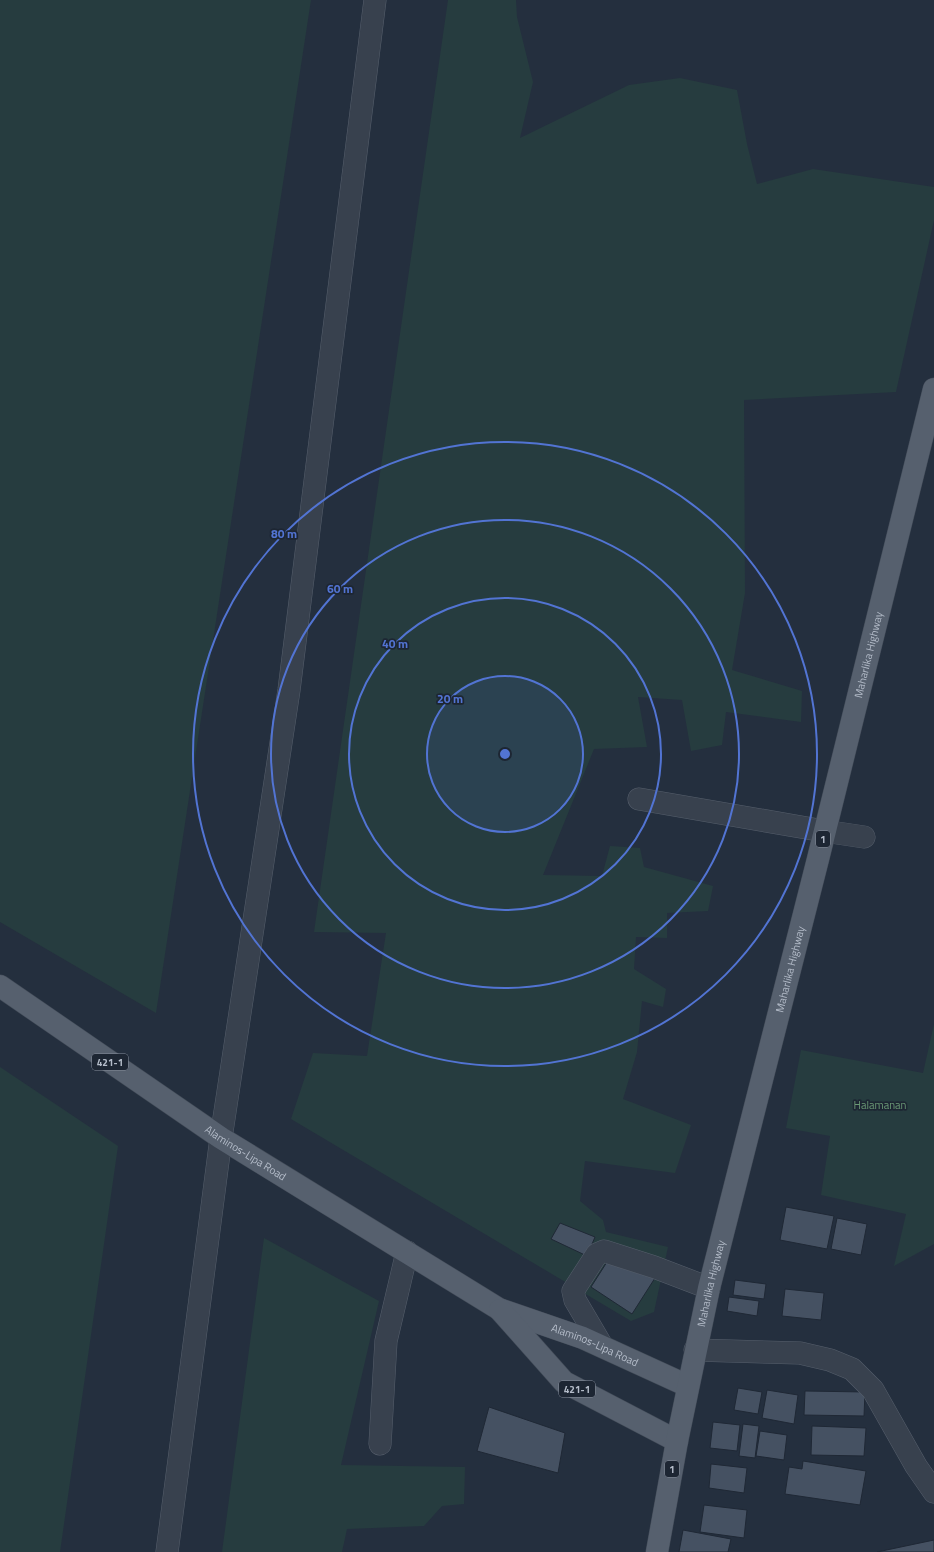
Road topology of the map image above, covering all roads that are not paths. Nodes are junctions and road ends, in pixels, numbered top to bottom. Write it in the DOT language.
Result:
graph roads {
  1 [pos="375,0"];
  2 [pos="934,389"];
  3 [pos="639,799"];
  4 [pos="824,831"];
  5 [pos="864,837"];
  6 [pos="0,986"];
  7 [pos="221,1138"];
  8 [pos="408,1252"];
  9 [pos="709,1288"];
  10 [pos="499,1309"];
  11 [pos="602,1346"];
  12 [pos="695,1350"];
  13 [pos="688,1386"];
  14 [pos="677,1441"];
  15 [pos="380,1444"];
  16 [pos="934,1492"];
  17 [pos="166,1552"];
  18 [pos="657,1552"];
  1 -- 7 [label="street"];
  2 -- 4 [label="main road, Maharlika Highway / 1"];
  3 -- 4 [label="street"];
  4 -- 5 [label="street"];
  4 -- 9 [label="main road, Maharlika Highway / 1"];
  6 -- 7 [label="main road, Alaminos-Lipa Road / 421-1"];
  7 -- 8 [label="main road, Alaminos-Lipa Road / 421-1"];
  7 -- 17 [label="street"];
  8 -- 10 [label="main road, Alaminos-Lipa Road / 421-1"];
  8 -- 15 [label="street"];
  9 -- 11 [label="street"];
  9 -- 12 [label="main road, Maharlika Highway / 1"];
  10 -- 11 [label="main road, Alaminos-Lipa Road / 421-1"];
  10 -- 14 [label="main road, Alaminos-Lipa Road / 421-1"];
  11 -- 13 [label="main road, Alaminos-Lipa Road / 421-1"];
  12 -- 13 [label="main road, Maharlika Highway / 1"];
  12 -- 16 [label="street"];
  13 -- 14 [label="main road, Maharlika Highway / 1"];
  14 -- 18 [label="main road, Maharlika Highway / 1"];
}
